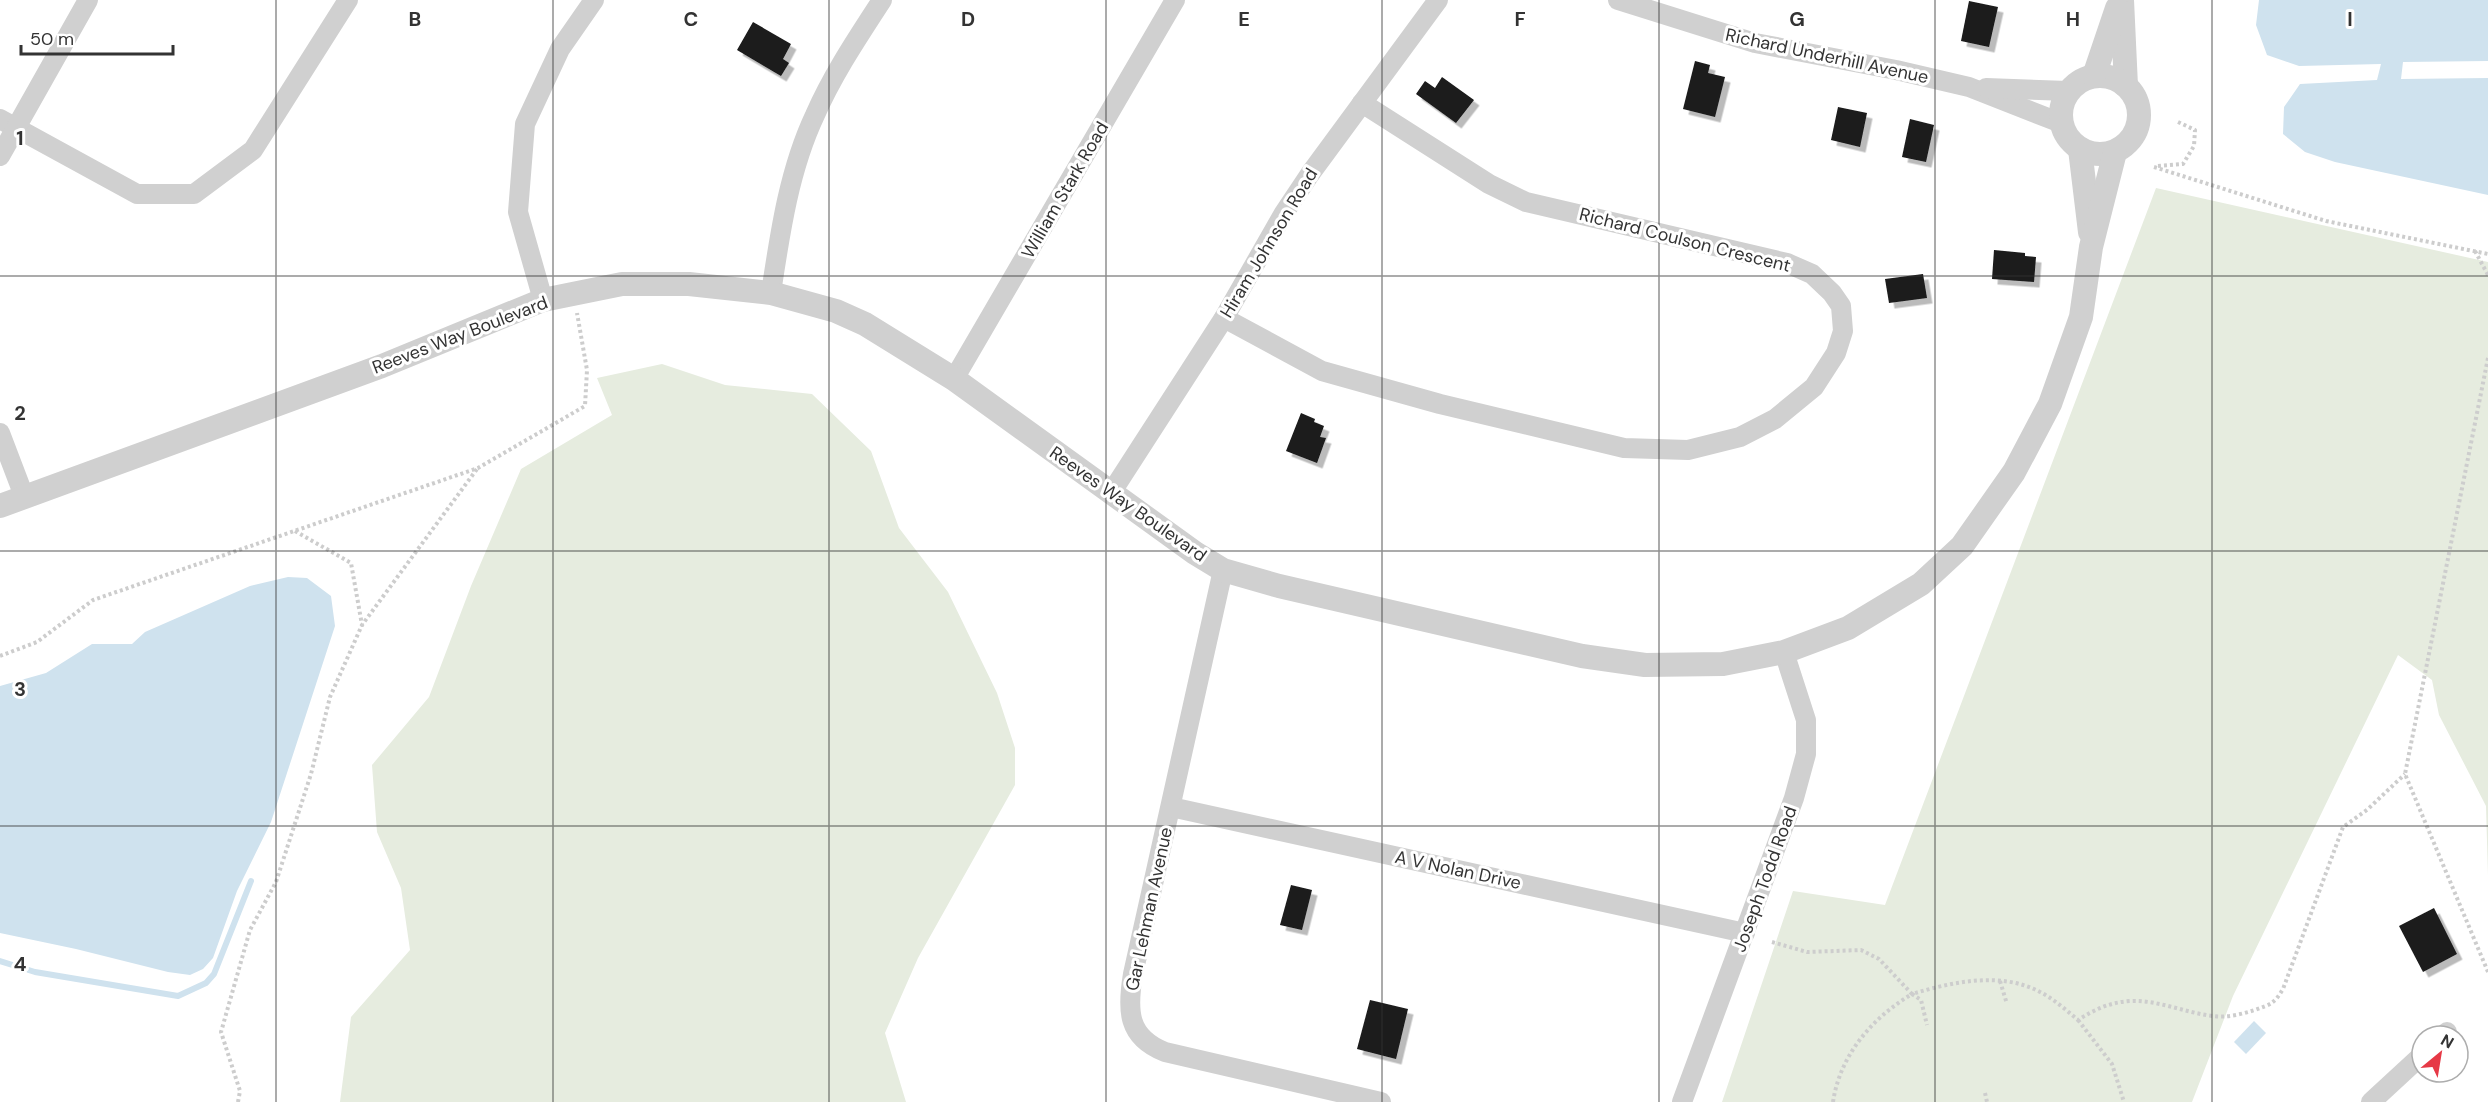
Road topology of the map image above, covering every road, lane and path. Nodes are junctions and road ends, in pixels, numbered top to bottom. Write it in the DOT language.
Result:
graph roads {
  1 [pos="88,0"];
  2 [pos="348,0"];
  3 [pos="594,0"];
  4 [pos="882,0"];
  5 [pos="1175,0"];
  6 [pos="1438,0"];
  7 [pos="1617,0"];
  8 [pos="2121,0"];
  9 [pos="2094,76"];
  10 [pos="2126,86"];
  11 [pos="1969,87"];
  12 [pos="2068,91"];
  13 [pos="1362,103"];
  14 [pos="2176,121"];
  15 [pos="8,123"];
  16 [pos="2061,123"];
  17 [pos="2080,149"];
  18 [pos="2115,152"];
  19 [pos="0,156"];
  20 [pos="2091,247"];
  21 [pos="2475,251"];
  22 [pos="2488,254"];
  23 [pos="2488,275"];
  24 [pos="771,292"];
  25 [pos="574,294"];
  26 [pos="543,300"];
  27 [pos="1224,318"];
  28 [pos="2488,358"];
  29 [pos="954,379"];
  30 [pos="0,433"];
  31 [pos="478,468"];
  32 [pos="1112,493"];
  33 [pos="24,496"];
  34 [pos="0,506"];
  35 [pos="294,531"];
  36 [pos="1223,570"];
  37 [pos="362,625"];
  38 [pos="1784,652"];
  39 [pos="0,656"];
  40 [pos="2404,774"];
  41 [pos="1172,807"];
  42 [pos="1745,933"];
  43 [pos="1772,942"];
  44 [pos="2488,972"];
  45 [pos="2000,981"];
  46 [pos="1912,994"];
  47 [pos="2007,1004"];
  48 [pos="2078,1020"];
  49 [pos="1927,1025"];
  50 [pos="2410,1066"];
  51 [pos="1985,1094"];
  52 [pos="238,1102"];
  53 [pos="1381,1102"];
  54 [pos="1682,1102"];
  55 [pos="1833,1102"];
  56 [pos="1987,1102"];
  57 [pos="2124,1102"];
  58 [pos="2371,1102"];
  1 -- 15 [label="street"];
  2 -- 15 [label="street"];
  3 -- 26 [label="street"];
  4 -- 24 [label="street"];
  5 -- 29 [label="street, William Stark Road"];
  6 -- 13 [label="street, Hiram Johnson Road"];
  7 -- 11 [label="street, Richard Underhill Avenue"];
  8 -- 9 [label="street"];
  8 -- 10 [label="street"];
  9 -- 10 [label="street"];
  9 -- 12 [label="street"];
  10 -- 18 [label="street"];
  11 -- 12 [label="street, Richard Underhill Avenue"];
  11 -- 16 [label="street, Richard Underhill Avenue"];
  12 -- 16 [label="street"];
  13 -- 27 [label="street, Hiram Johnson Road"];
  13 -- 27 [label="street, Richard Coulson Crescent"];
  14 -- 21 [label="path"];
  15 -- 19 [label="street"];
  16 -- 17 [label="street"];
  17 -- 18 [label="street"];
  17 -- 20 [label="street, Reeves Way Boulevard"];
  18 -- 20 [label="street, Reeves Way Boulevard"];
  20 -- 38 [label="street, Reeves Way Boulevard"];
  21 -- 22 [label="path"];
  21 -- 23 [label="path"];
  24 -- 25 [label="street, Reeves Way Boulevard"];
  24 -- 29 [label="street, Reeves Way Boulevard"];
  25 -- 26 [label="street, Reeves Way Boulevard"];
  25 -- 31 [label="path"];
  26 -- 33 [label="street, Reeves Way Boulevard"];
  27 -- 32 [label="street, Hiram Johnson Road"];
  28 -- 40 [label="path"];
  29 -- 32 [label="street, Reeves Way Boulevard"];
  30 -- 33 [label="street"];
  31 -- 35 [label="path"];
  31 -- 37 [label="path"];
  32 -- 36 [label="street, Reeves Way Boulevard"];
  33 -- 34 [label="street, Reeves Way Boulevard"];
  35 -- 37 [label="path"];
  35 -- 39 [label="path"];
  36 -- 38 [label="street, Reeves Way Boulevard"];
  36 -- 41 [label="street, Gar Lehman Avenue"];
  37 -- 52 [label="path"];
  38 -- 42 [label="street, Joseph Todd Road"];
  40 -- 44 [label="path"];
  40 -- 48 [label="path"];
  41 -- 42 [label="street, A V Nolan Drive"];
  41 -- 53 [label="street, Gar Lehman Avenue"];
  42 -- 54 [label="street, Joseph Todd Road"];
  43 -- 46 [label="path"];
  45 -- 46 [label="path"];
  45 -- 47 [label="path"];
  45 -- 48 [label="path"];
  46 -- 49 [label="path"];
  46 -- 55 [label="path"];
  48 -- 57 [label="path"];
  50 -- 58 [label="street"];
  51 -- 56 [label="path"];
}
